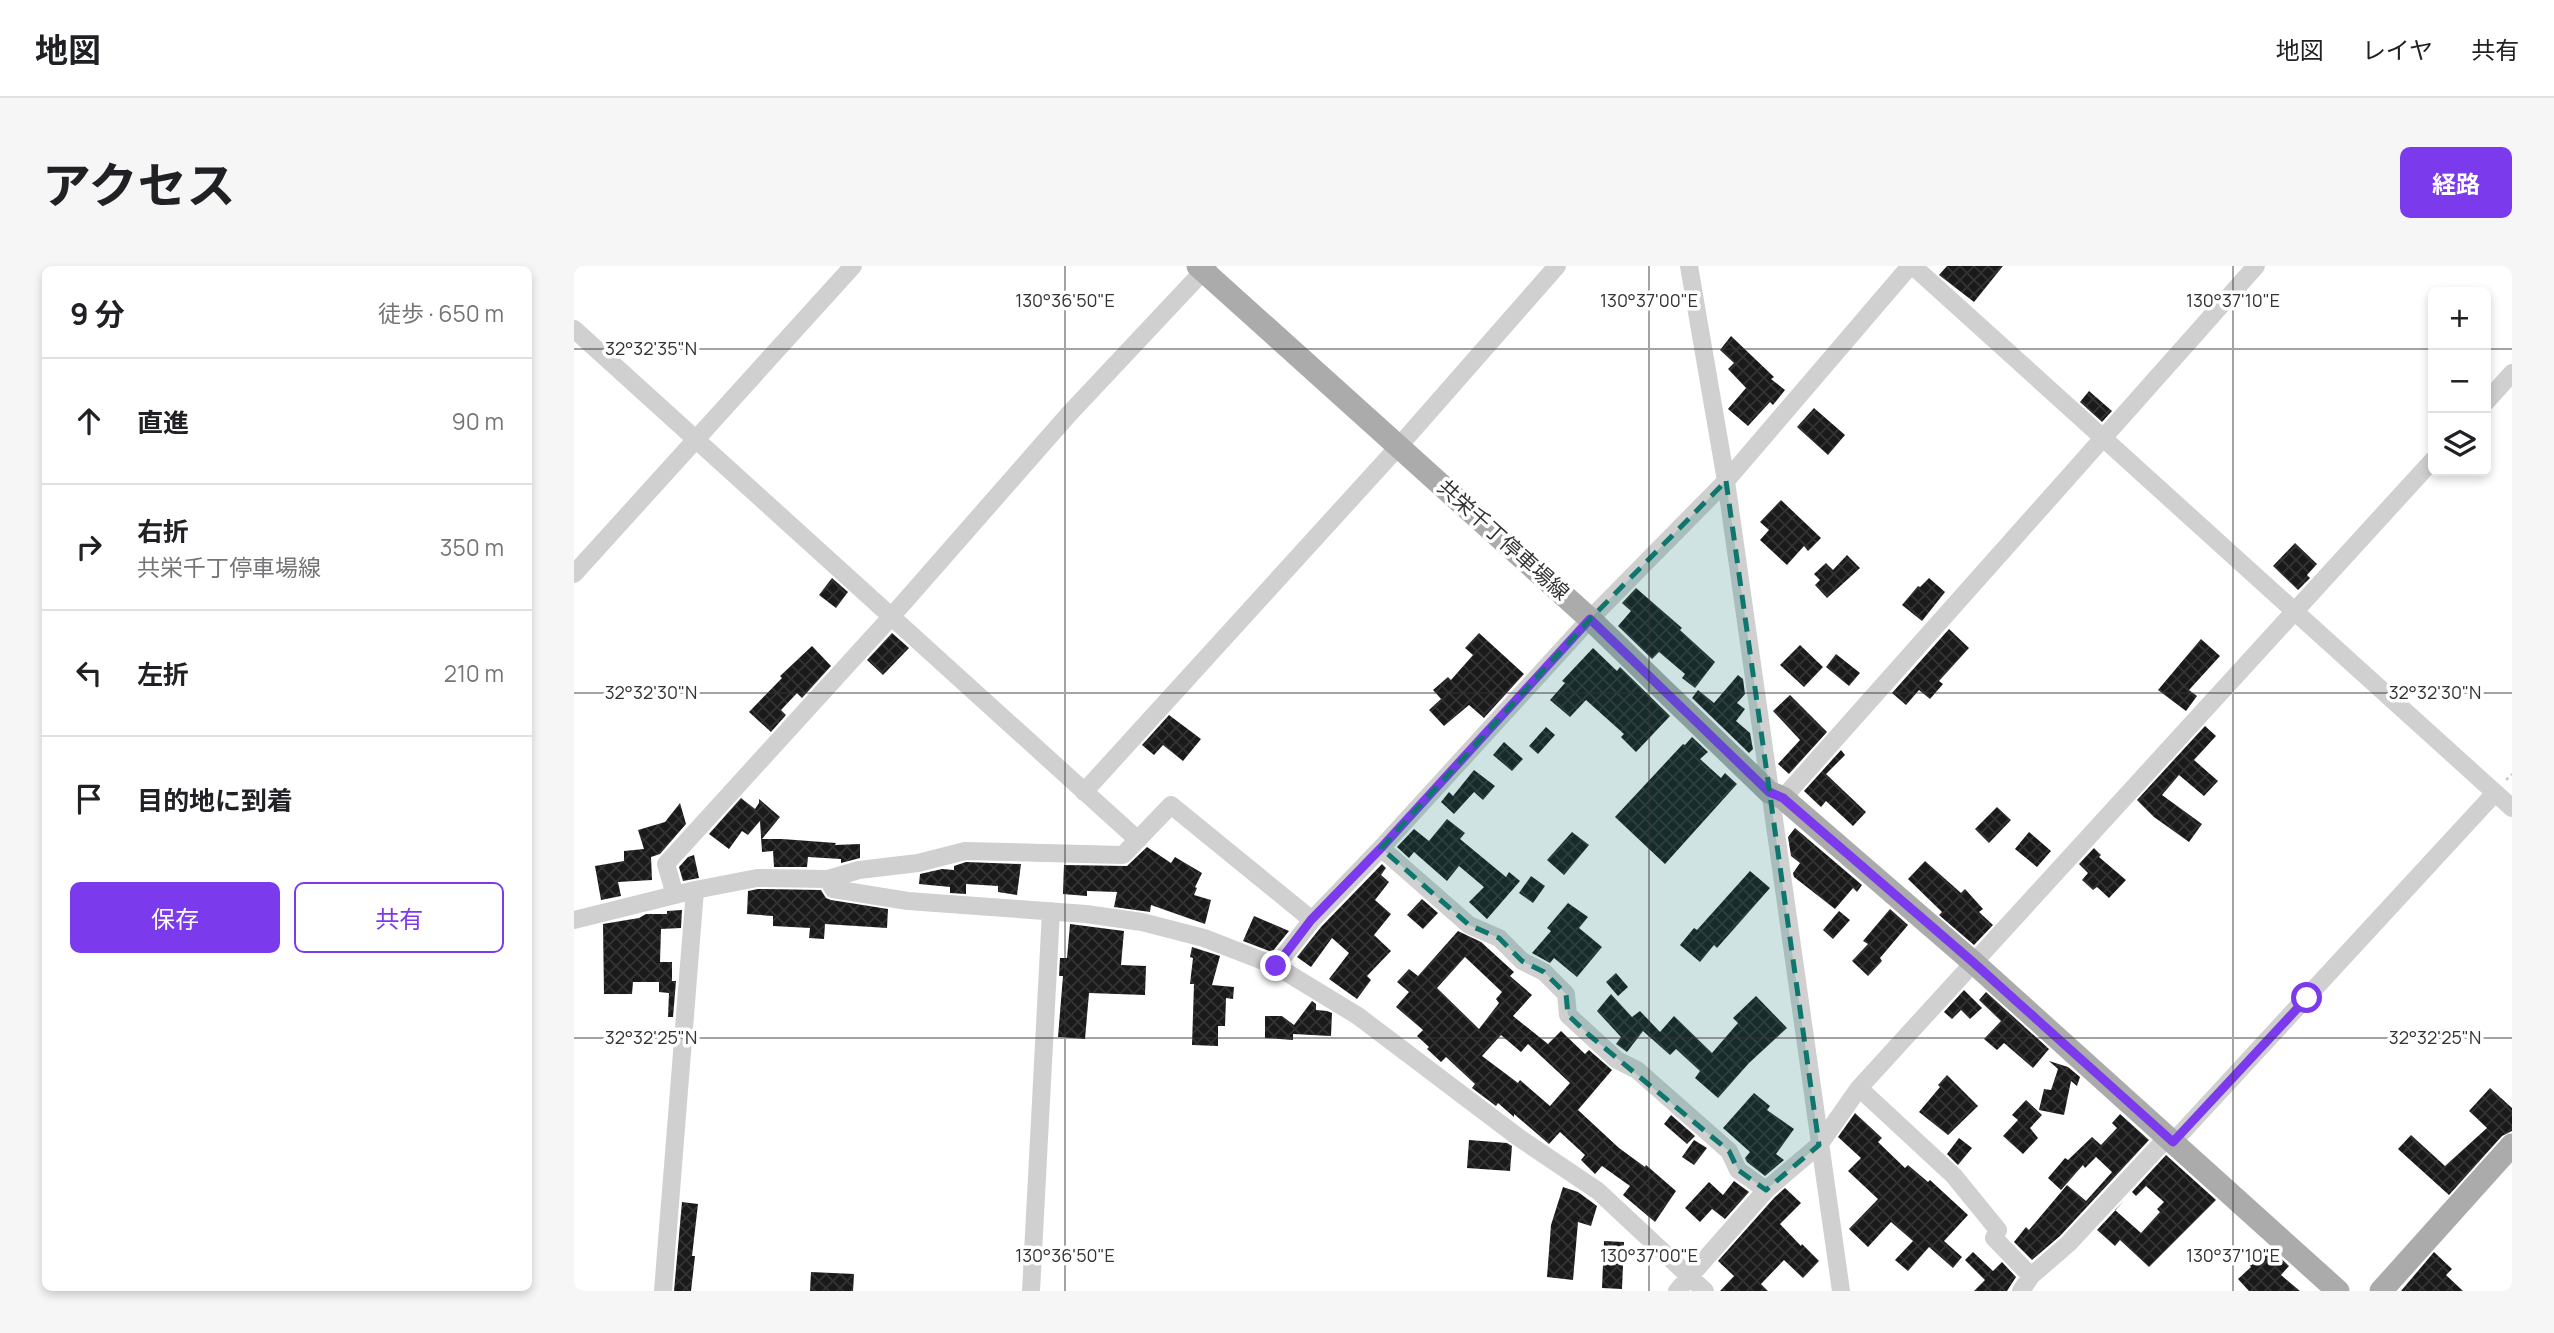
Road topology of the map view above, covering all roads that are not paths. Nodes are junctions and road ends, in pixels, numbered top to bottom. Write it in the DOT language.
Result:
graph roads {
  1 [pos="853,266"];
  2 [pos="1557,266"];
  3 [pos="1689,266"];
  4 [pos="1911,266"];
  5 [pos="2256,266"];
  6 [pos="1204,268"];
  7 [pos="574,329"];
  8 [pos="2512,373"];
  9 [pos="2491,396"];
  10 [pos="2102,437"];
  11 [pos="695,438"];
  12 [pos="1398,446"];
  13 [pos="2428,466"];
  14 [pos="1726,481"];
  15 [pos="574,573"];
  16 [pos="2295,612"];
  17 [pos="891,617"];
  18 [pos="1590,619"];
  19 [pos="1084,792"];
  20 [pos="2495,793"];
  21 [pos="1776,795"];
  22 [pos="2512,808"];
  23 [pos="1138,840"];
  24 [pos="1381,848"];
  25 [pos="828,879"];
  26 [pos="695,890"];
  27 [pos="676,895"];
  28 [pos="1051,911"];
  29 [pos="574,920"];
  30 [pos="1311,920"];
  31 [pos="1974,963"];
  32 [pos="1276,966"];
  33 [pos="1859,1088"];
  34 [pos="2173,1142"];
  35 [pos="2512,1144"];
  36 [pos="1819,1145"];
  37 [pos="1766,1190"];
  38 [pos="1691,1276"];
  39 [pos="2026,1284"];
  40 [pos="663,1291"];
  41 [pos="1031,1291"];
  42 [pos="1677,1291"];
  43 [pos="1704,1291"];
  44 [pos="1842,1291"];
  45 [pos="2338,1291"];
  46 [pos="2381,1291"];
  1 -- 11 [label="street"];
  2 -- 12 [label="street"];
  3 -- 14 [label="street"];
  4 -- 10 [label="street"];
  4 -- 14 [label="street"];
  5 -- 10 [label="street"];
  6 -- 12 [label="main road, 共栄千丁停車場線"];
  6 -- 17 [label="street"];
  7 -- 11 [label="street"];
  8 -- 9 [label="street"];
  10 -- 16 [label="street"];
  10 -- 21 [label="street"];
  11 -- 15 [label="street"];
  11 -- 17 [label="street"];
  12 -- 18 [label="main road, 共栄千丁停車場線"];
  12 -- 19 [label="street"];
  13 -- 16 [label="street"];
  14 -- 18 [label="street"];
  14 -- 21 [label="street"];
  16 -- 20 [label="street"];
  16 -- 31 [label="street"];
  17 -- 19 [label="street"];
  17 -- 27 [label="street"];
  18 -- 21 [label="main road, 共栄千丁停車場線"];
  18 -- 24 [label="street"];
  19 -- 23 [label="street"];
  20 -- 22 [label="street"];
  20 -- 34 [label="street"];
  21 -- 31 [label="main road, 共栄千丁停車場線"];
  21 -- 36 [label="street"];
  23 -- 25 [label="street"];
  23 -- 30 [label="street"];
  24 -- 30 [label="street"];
  24 -- 37 [label="street"];
  25 -- 26 [label="street"];
  25 -- 28 [label="street"];
  26 -- 27 [label="street"];
  26 -- 40 [label="street"];
  27 -- 29 [label="street"];
  28 -- 32 [label="street"];
  28 -- 41 [label="street"];
  30 -- 32 [label="street"];
  31 -- 33 [label="street"];
  31 -- 34 [label="main road, 共栄千丁停車場線"];
  32 -- 38 [label="street"];
  33 -- 36 [label="street"];
  33 -- 39 [label="street"];
  34 -- 39 [label="street"];
  34 -- 45 [label="main road, 共栄千丁停車場線"];
  35 -- 46 [label="main road"];
  36 -- 37 [label="street"];
  36 -- 44 [label="street"];
  37 -- 38 [label="street"];
  38 -- 42 [label="street"];
  38 -- 43 [label="street"];
}
